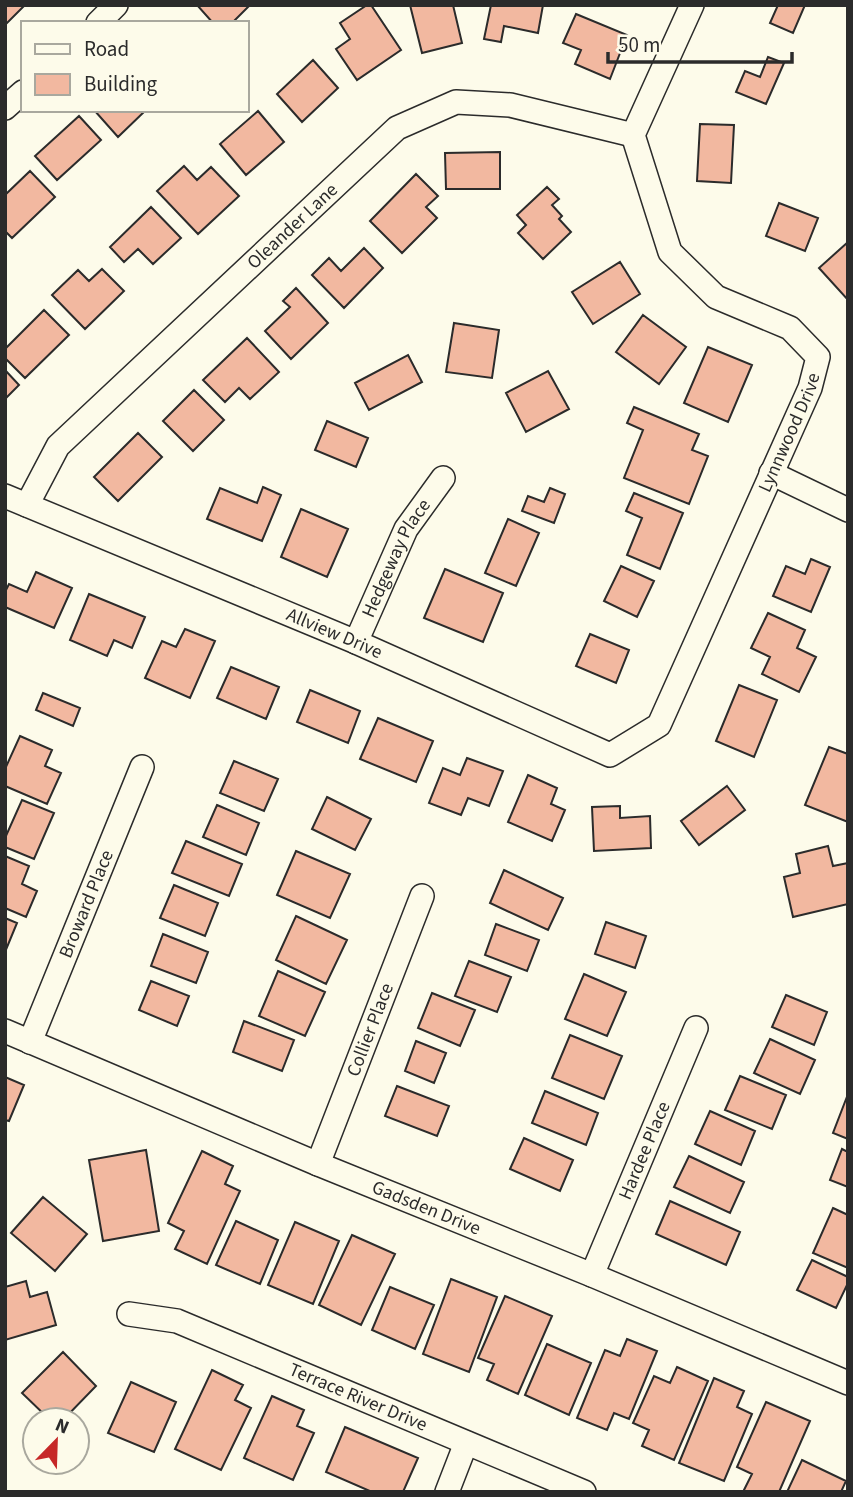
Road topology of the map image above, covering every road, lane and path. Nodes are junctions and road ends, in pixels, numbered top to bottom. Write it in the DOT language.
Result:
graph roads {
  1 [pos="116,5"];
  2 [pos="692,5"];
  3 [pos="100,21"];
  4 [pos="21,94"];
  5 [pos="5,108"];
  6 [pos="633,135"];
  7 [pos="771,473"];
  8 [pos="443,478"];
  9 [pos="5,496"];
  10 [pos="27,505"];
  11 [pos="848,510"];
  12 [pos="356,642"];
  13 [pos="659,725"];
  14 [pos="142,766"];
  15 [pos="422,896"];
  16 [pos="696,1028"];
  17 [pos="5,1031"];
  18 [pos="30,1042"];
  19 [pos="318,1164"];
  20 [pos="592,1275"];
  21 [pos="130,1314"];
  22 [pos="848,1383"];
  23 [pos="466,1443"];
  24 [pos="447,1492"];
  25 [pos="584,1492"];
  1 -- 3 [label="street"];
  2 -- 6 [label="street"];
  4 -- 5 [label="street"];
  6 -- 7 [label="street, Lynnwood Drive"];
  6 -- 10 [label="street, Oleander Lane"];
  7 -- 11 [label="street"];
  7 -- 13 [label="street, Lynnwood Drive"];
  8 -- 12 [label="street, Hedgeway Place"];
  9 -- 10 [label="street, Allview Drive"];
  10 -- 12 [label="street, Allview Drive"];
  12 -- 13 [label="street, Allview Drive"];
  14 -- 18 [label="street, Broward Place"];
  15 -- 19 [label="street, Collier Place"];
  16 -- 20 [label="street, Hardee Place"];
  17 -- 18 [label="street, Gadsden Drive"];
  18 -- 19 [label="street, Gadsden Drive"];
  19 -- 20 [label="street, Gadsden Drive"];
  20 -- 22 [label="street, Gadsden Drive"];
  21 -- 23 [label="street, Terrace River Drive"];
  23 -- 24 [label="street"];
  23 -- 25 [label="street, Terrace River Drive"];
}
